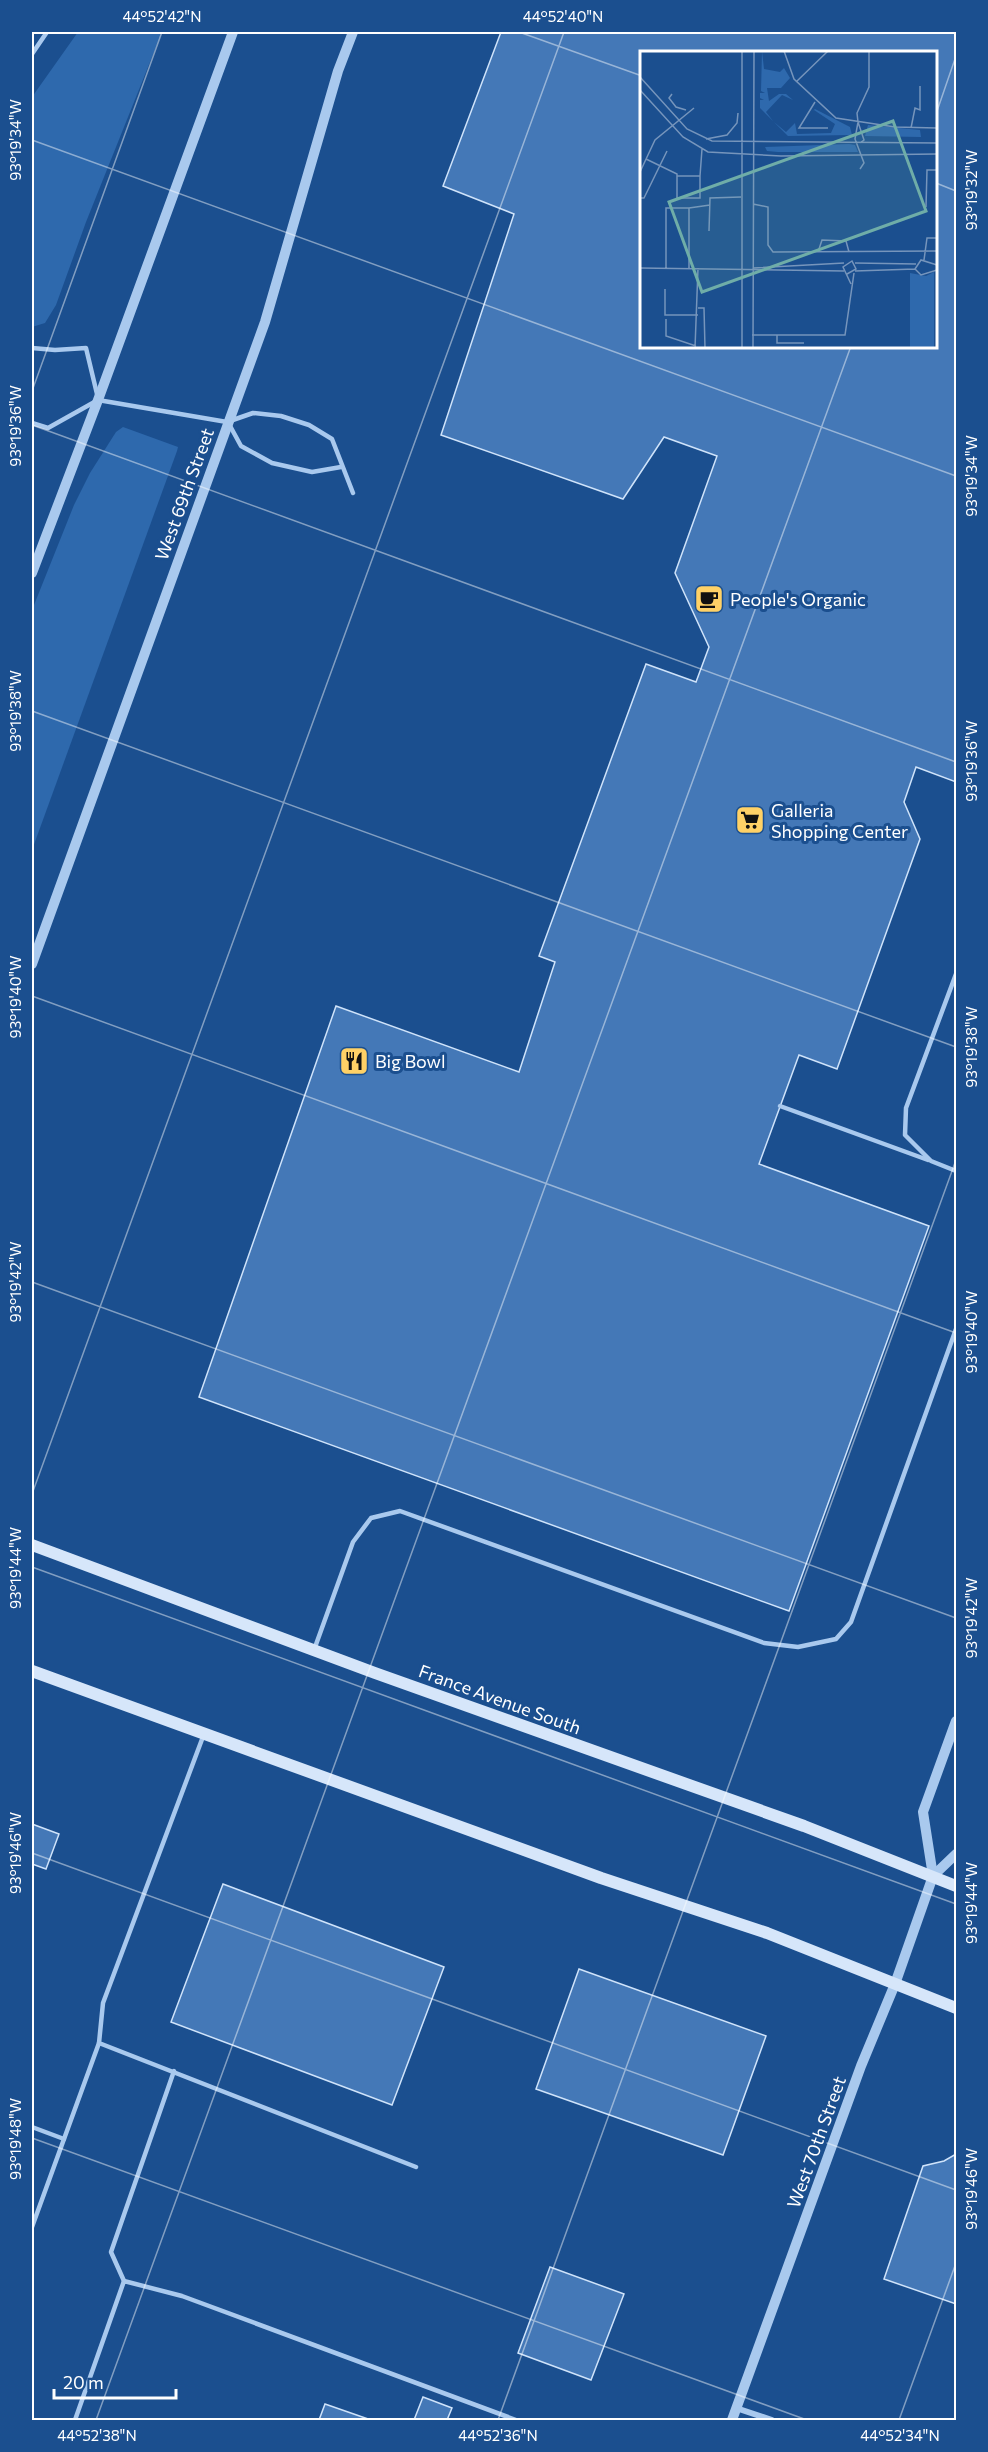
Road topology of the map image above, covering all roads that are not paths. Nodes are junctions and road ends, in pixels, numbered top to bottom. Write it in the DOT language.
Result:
graph roads {
  1 [pos="47,32"];
  2 [pos="233,32"];
  3 [pos="353,32"];
  4 [pos="32,54"];
  5 [pos="32,348"];
  6 [pos="98,400"];
  7 [pos="227,422"];
  8 [pos="32,423"];
  9 [pos="341,467"];
  10 [pos="353,493"];
  11 [pos="32,573"];
  12 [pos="32,964"];
  13 [pos="957,974"];
  14 [pos="780,1106"];
  15 [pos="931,1161"];
  16 [pos="957,1171"];
  17 [pos="957,1329"];
  18 [pos="32,1545"];
  19 [pos="314,1650"];
  20 [pos="32,1671"];
  21 [pos="957,1720"];
  22 [pos="204,1734"];
  23 [pos="957,1854"];
  24 [pos="933,1876"];
  25 [pos="957,1886"];
  26 [pos="895,1984"];
  27 [pos="957,2008"];
  28 [pos="99,2043"];
  29 [pos="174,2071"];
  30 [pos="32,2127"];
  31 [pos="64,2139"];
  32 [pos="416,2167"];
  33 [pos="32,2227"];
  34 [pos="124,2280"];
  35 [pos="736,2408"];
  36 [pos="75,2421"];
  37 [pos="516,2421"];
  38 [pos="732,2421"];
  39 [pos="772,2421"];
  1 -- 4 [label="lane"];
  2 -- 6 [label="street"];
  3 -- 7 [label="street, West 69th Street"];
  5 -- 6 [label="lane"];
  6 -- 7 [label="lane"];
  6 -- 8 [label="lane"];
  6 -- 11 [label="street"];
  7 -- 9 [label="lane"];
  7 -- 9 [label="lane"];
  7 -- 12 [label="street, West 69th Street"];
  9 -- 10 [label="lane"];
  13 -- 15 [label="lane"];
  14 -- 15 [label="lane"];
  15 -- 16 [label="lane"];
  17 -- 19 [label="lane"];
  18 -- 19 [label="main road, France Avenue South"];
  19 -- 24 [label="main road, France Avenue South"];
  20 -- 22 [label="main road"];
  21 -- 24 [label="street, West 70th Street"];
  22 -- 26 [label="main road"];
  22 -- 28 [label="lane"];
  23 -- 24 [label="street, West 70th Street"];
  24 -- 25 [label="main road, France Avenue South"];
  24 -- 26 [label="street, West 70th Street"];
  26 -- 27 [label="main road"];
  26 -- 35 [label="street, West 70th Street"];
  28 -- 29 [label="lane"];
  28 -- 31 [label="lane"];
  29 -- 32 [label="lane"];
  29 -- 34 [label="lane"];
  30 -- 31 [label="lane"];
  31 -- 33 [label="lane"];
  34 -- 36 [label="lane"];
  34 -- 37 [label="lane"];
  35 -- 38 [label="street, West 70th Street"];
  35 -- 39 [label="street"];
}
